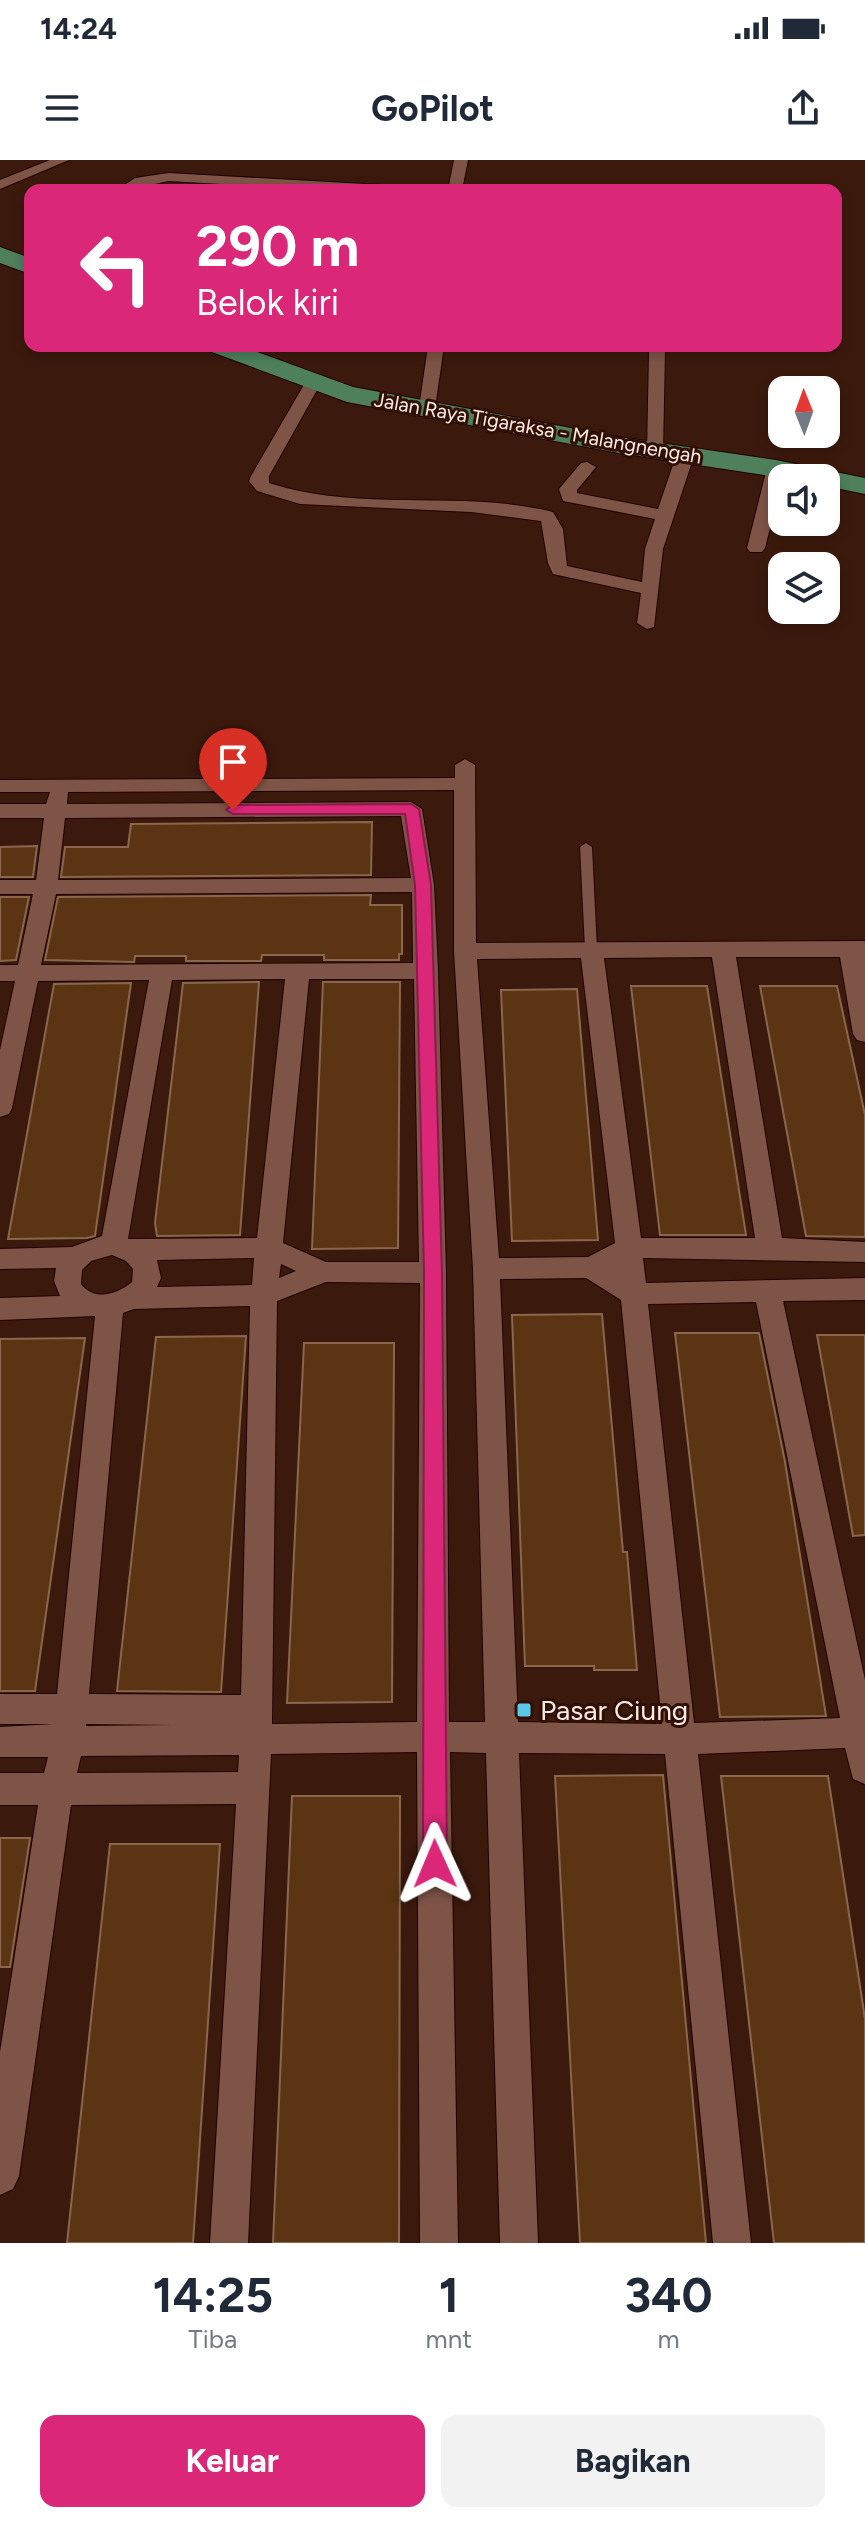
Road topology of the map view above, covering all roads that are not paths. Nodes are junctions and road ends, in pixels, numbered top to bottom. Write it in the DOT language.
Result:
graph roads {
  1 [pos="62,160"];
  2 [pos="461,160"];
  3 [pos="135,184"];
  4 [pos="294,184"];
  5 [pos="456,184"];
  6 [pos="0,185"];
  7 [pos="0,254"];
  8 [pos="24,264"];
  9 [pos="233,352"];
  10 [pos="435,352"];
  11 [pos="657,352"];
  12 [pos="313,383"];
  13 [pos="427,408"];
  14 [pos="655,452"];
  15 [pos="685,456"];
  16 [pos="587,467"];
  17 [pos="768,467"];
  18 [pos="840,481"];
  19 [pos="865,486"];
  20 [pos="768,500"];
  21 [pos="665,516"];
  22 [pos="756,548"];
  23 [pos="649,589"];
  24 [pos="647,623"];
  25 [pos="0,786"];
  26 [pos="58,798"];
  27 [pos="0,811"];
  28 [pos="586,847"];
  29 [pos="423,885"];
  30 [pos="0,887"];
  31 [pos="46,887"];
  32 [pos="591,949"];
  33 [pos="857,949"];
  34 [pos="465,951"];
  35 [pos="723,951"];
  36 [pos="298,971"];
  37 [pos="426,971"];
  38 [pos="162,972"];
  39 [pos="0,973"];
  40 [pos="28,973"];
  41 [pos="865,1034"];
  42 [pos="0,1108"];
  43 [pos="125,1247"];
  44 [pos="269,1248"];
  45 [pos="629,1248"];
  46 [pos="770,1248"];
  47 [pos="865,1254"];
  48 [pos="76,1257"];
  49 [pos="0,1259"];
  50 [pos="591,1267"];
  51 [pos="486,1269"];
  52 [pos="324,1272"];
  53 [pos="433,1273"];
  54 [pos="865,1273"];
  55 [pos="865,1289"];
  56 [pos="767,1292"];
  57 [pos="632,1294"];
  58 [pos="264,1295"];
  59 [pos="111,1303"];
  60 [pos="0,1309"];
  61 [pos="0,1709"];
  62 [pos="71,1709"];
  63 [pos="256,1724"];
  64 [pos="862,1732"];
  65 [pos="433,1737"];
  66 [pos="503,1737"];
  67 [pos="680,1739"];
  68 [pos="0,1742"];
  69 [pos="68,1743"];
  70 [pos="865,1768"];
  71 [pos="57,1787"];
  72 [pos="252,1788"];
  73 [pos="0,1789"];
  74 [pos="0,2176"];
  75 [pos="229,2243"];
  76 [pos="439,2243"];
  77 [pos="519,2243"];
  78 [pos="732,2243"];
  1 -- 6 [label="street"];
  2 -- 5 [label="street"];
  3 -- 4 [label="street"];
  7 -- 8 [label="main road"];
  9 -- 12 [label="main road, Jalan Raya Tigaraksa - Malangnengah"];
  10 -- 13 [label="street"];
  11 -- 14 [label="street"];
  12 -- 13 [label="main road, Jalan Raya Tigaraksa - Malangnengah"];
  12 -- 23 [label="street"];
  13 -- 14 [label="main road, Jalan Raya Tigaraksa - Malangnengah"];
  14 -- 15 [label="main road, Jalan Raya Tigaraksa - Malangnengah"];
  15 -- 17 [label="main road, Jalan Raya Tigaraksa - Malangnengah"];
  15 -- 21 [label="street"];
  16 -- 21 [label="street"];
  18 -- 19 [label="main road, Jalan Raya Tigaraksa - Malangnengah"];
  20 -- 22 [label="street"];
  21 -- 23 [label="street"];
  23 -- 24 [label="street"];
  25 -- 26 [label="street"];
  26 -- 27 [label="street"];
  26 -- 29 [label="street"];
  26 -- 31 [label="street"];
  26 -- 34 [label="street"];
  28 -- 32 [label="lane"];
  29 -- 31 [label="street"];
  29 -- 37 [label="street"];
  30 -- 31 [label="street"];
  31 -- 40 [label="street"];
  32 -- 34 [label="street"];
  32 -- 35 [label="street"];
  32 -- 45 [label="street"];
  33 -- 35 [label="street"];
  33 -- 41 [label="street"];
  34 -- 51 [label="street"];
  35 -- 46 [label="street"];
  36 -- 37 [label="street"];
  36 -- 38 [label="street"];
  36 -- 44 [label="street"];
  37 -- 53 [label="street"];
  38 -- 40 [label="street"];
  38 -- 43 [label="street"];
  39 -- 40 [label="street"];
  40 -- 42 [label="street"];
  43 -- 44 [label="street"];
  43 -- 48 [label="street"];
  43 -- 59 [label="street"];
  44 -- 52 [label="street"];
  44 -- 58 [label="street"];
  45 -- 46 [label="street"];
  45 -- 50 [label="street"];
  45 -- 57 [label="street"];
  46 -- 47 [label="street"];
  47 -- 54 [label="street"];
  48 -- 49 [label="street"];
  48 -- 59 [label="street"];
  50 -- 51 [label="street"];
  50 -- 57 [label="street"];
  51 -- 66 [label="street"];
  52 -- 53 [label="street"];
  52 -- 58 [label="street"];
  53 -- 65 [label="street"];
  55 -- 56 [label="street"];
  56 -- 57 [label="street"];
  56 -- 64 [label="street"];
  57 -- 67 [label="street"];
  58 -- 59 [label="street"];
  58 -- 63 [label="street"];
  59 -- 60 [label="street"];
  59 -- 62 [label="street"];
  61 -- 62 [label="street"];
  62 -- 63 [label="street"];
  62 -- 69 [label="street"];
  63 -- 65 [label="street"];
  63 -- 69 [label="street"];
  63 -- 72 [label="street"];
  64 -- 67 [label="street"];
  64 -- 70 [label="street"];
  65 -- 66 [label="street"];
  65 -- 76 [label="street"];
  66 -- 67 [label="street"];
  66 -- 77 [label="street"];
  67 -- 78 [label="street"];
  68 -- 69 [label="street"];
  69 -- 71 [label="street"];
  71 -- 72 [label="street"];
  71 -- 73 [label="street"];
  71 -- 74 [label="street"];
  72 -- 75 [label="street"];
}
